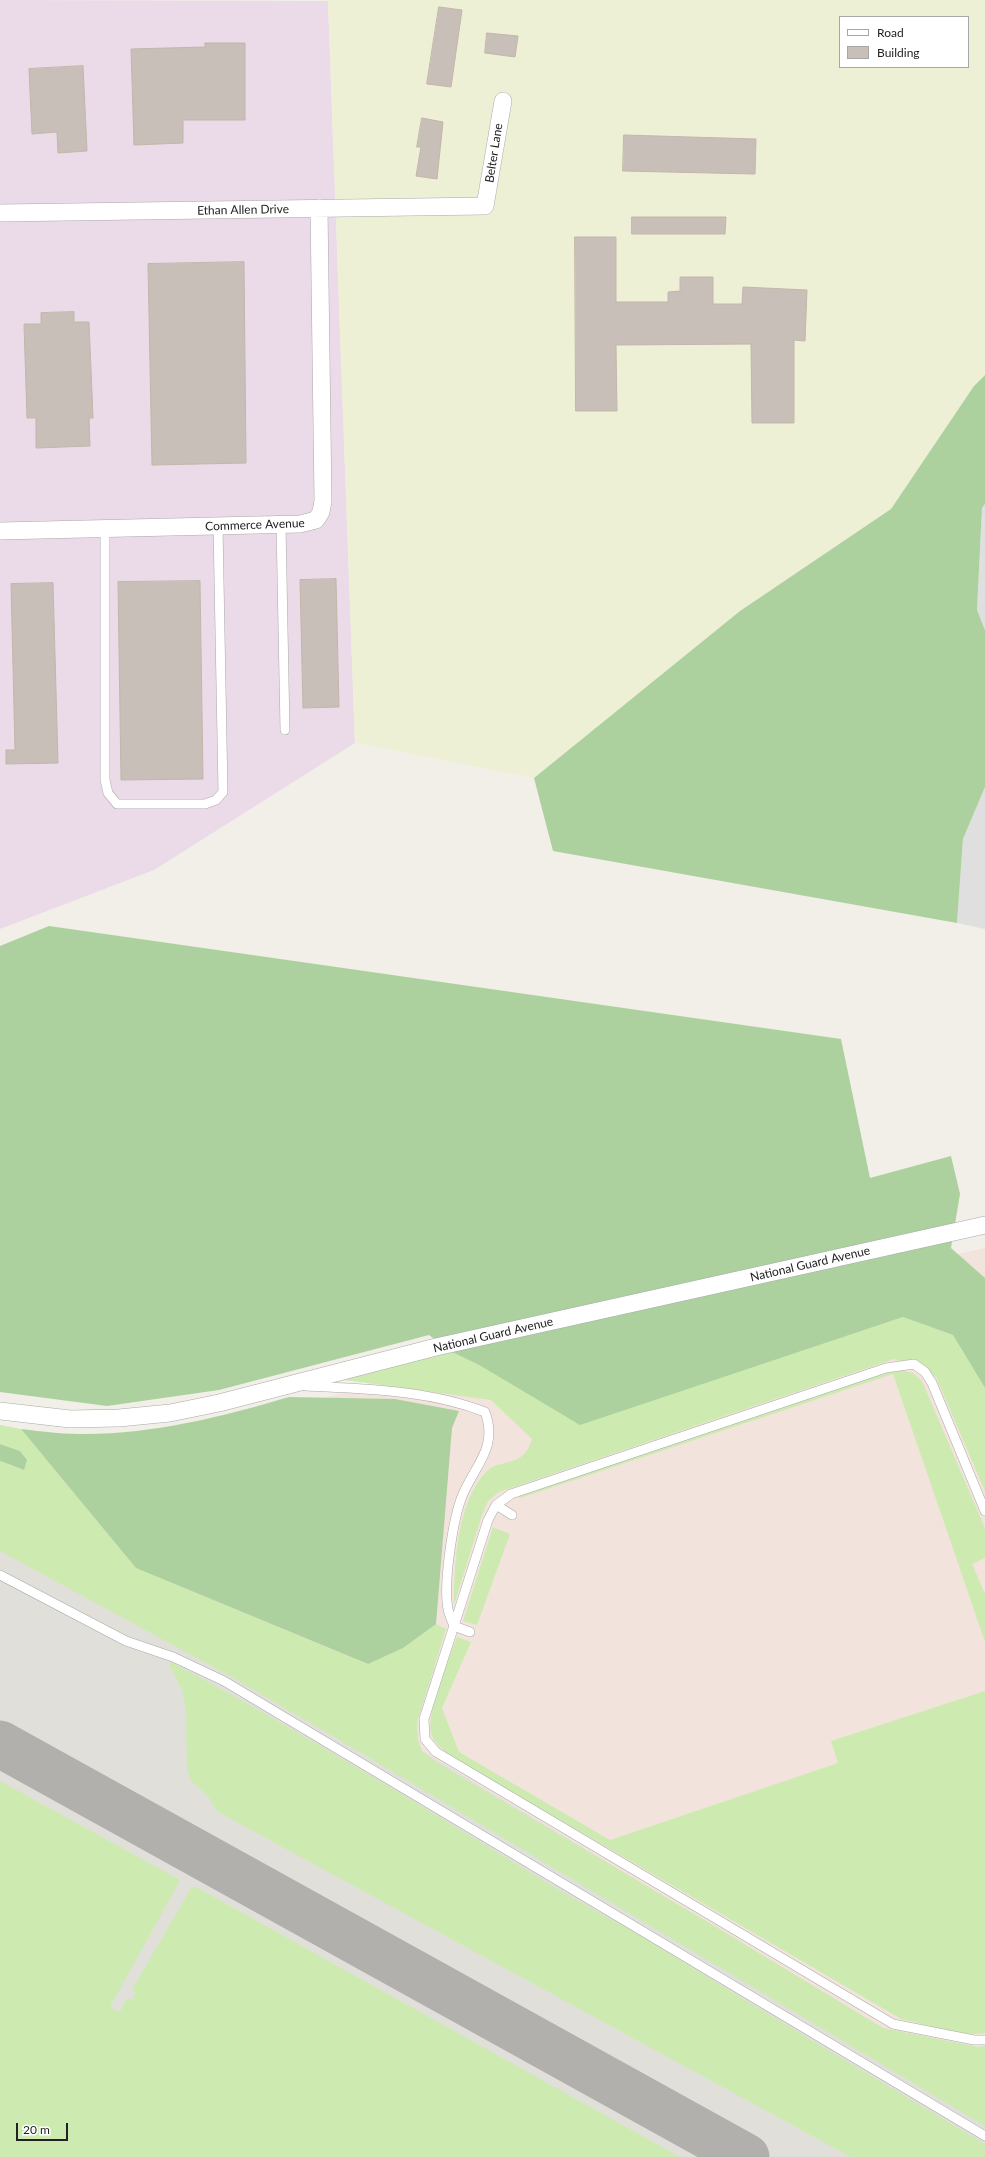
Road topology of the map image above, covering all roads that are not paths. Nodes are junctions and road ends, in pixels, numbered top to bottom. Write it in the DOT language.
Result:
graph roads {
  1 [pos="503,101"];
  2 [pos="485,206"];
  3 [pos="319,208"];
  4 [pos="0,213"];
  5 [pos="282,525"];
  6 [pos="218,526"];
  7 [pos="105,528"];
  8 [pos="0,531"];
  9 [pos="284,730"];
  10 [pos="985,1225"];
  11 [pos="286,1385"];
  12 [pos="0,1411"];
  13 [pos="496,1504"];
  14 [pos="985,1511"];
  15 [pos="512,1515"];
  16 [pos="0,1575"];
  17 [pos="454,1626"];
  18 [pos="470,1632"];
  19 [pos="985,2040"];
  20 [pos="985,2136"];
  1 -- 2 [label="street, Belter Lane"];
  2 -- 3 [label="street, Ethan Allen Drive"];
  3 -- 4 [label="street, Ethan Allen Drive"];
  3 -- 5 [label="street, Commerce Avenue"];
  5 -- 6 [label="street, Commerce Avenue"];
  5 -- 9 [label="lane"];
  6 -- 7 [label="street, Commerce Avenue"];
  6 -- 7 [label="lane"];
  7 -- 8 [label="street, Commerce Avenue"];
  10 -- 11 [label="street, National Guard Avenue"];
  11 -- 12 [label="street, National Guard Avenue"];
  11 -- 17 [label="lane"];
  13 -- 14 [label="lane"];
  13 -- 15 [label="lane"];
  13 -- 17 [label="lane"];
  16 -- 20 [label="lane"];
  17 -- 18 [label="lane"];
  17 -- 19 [label="lane"];
}
